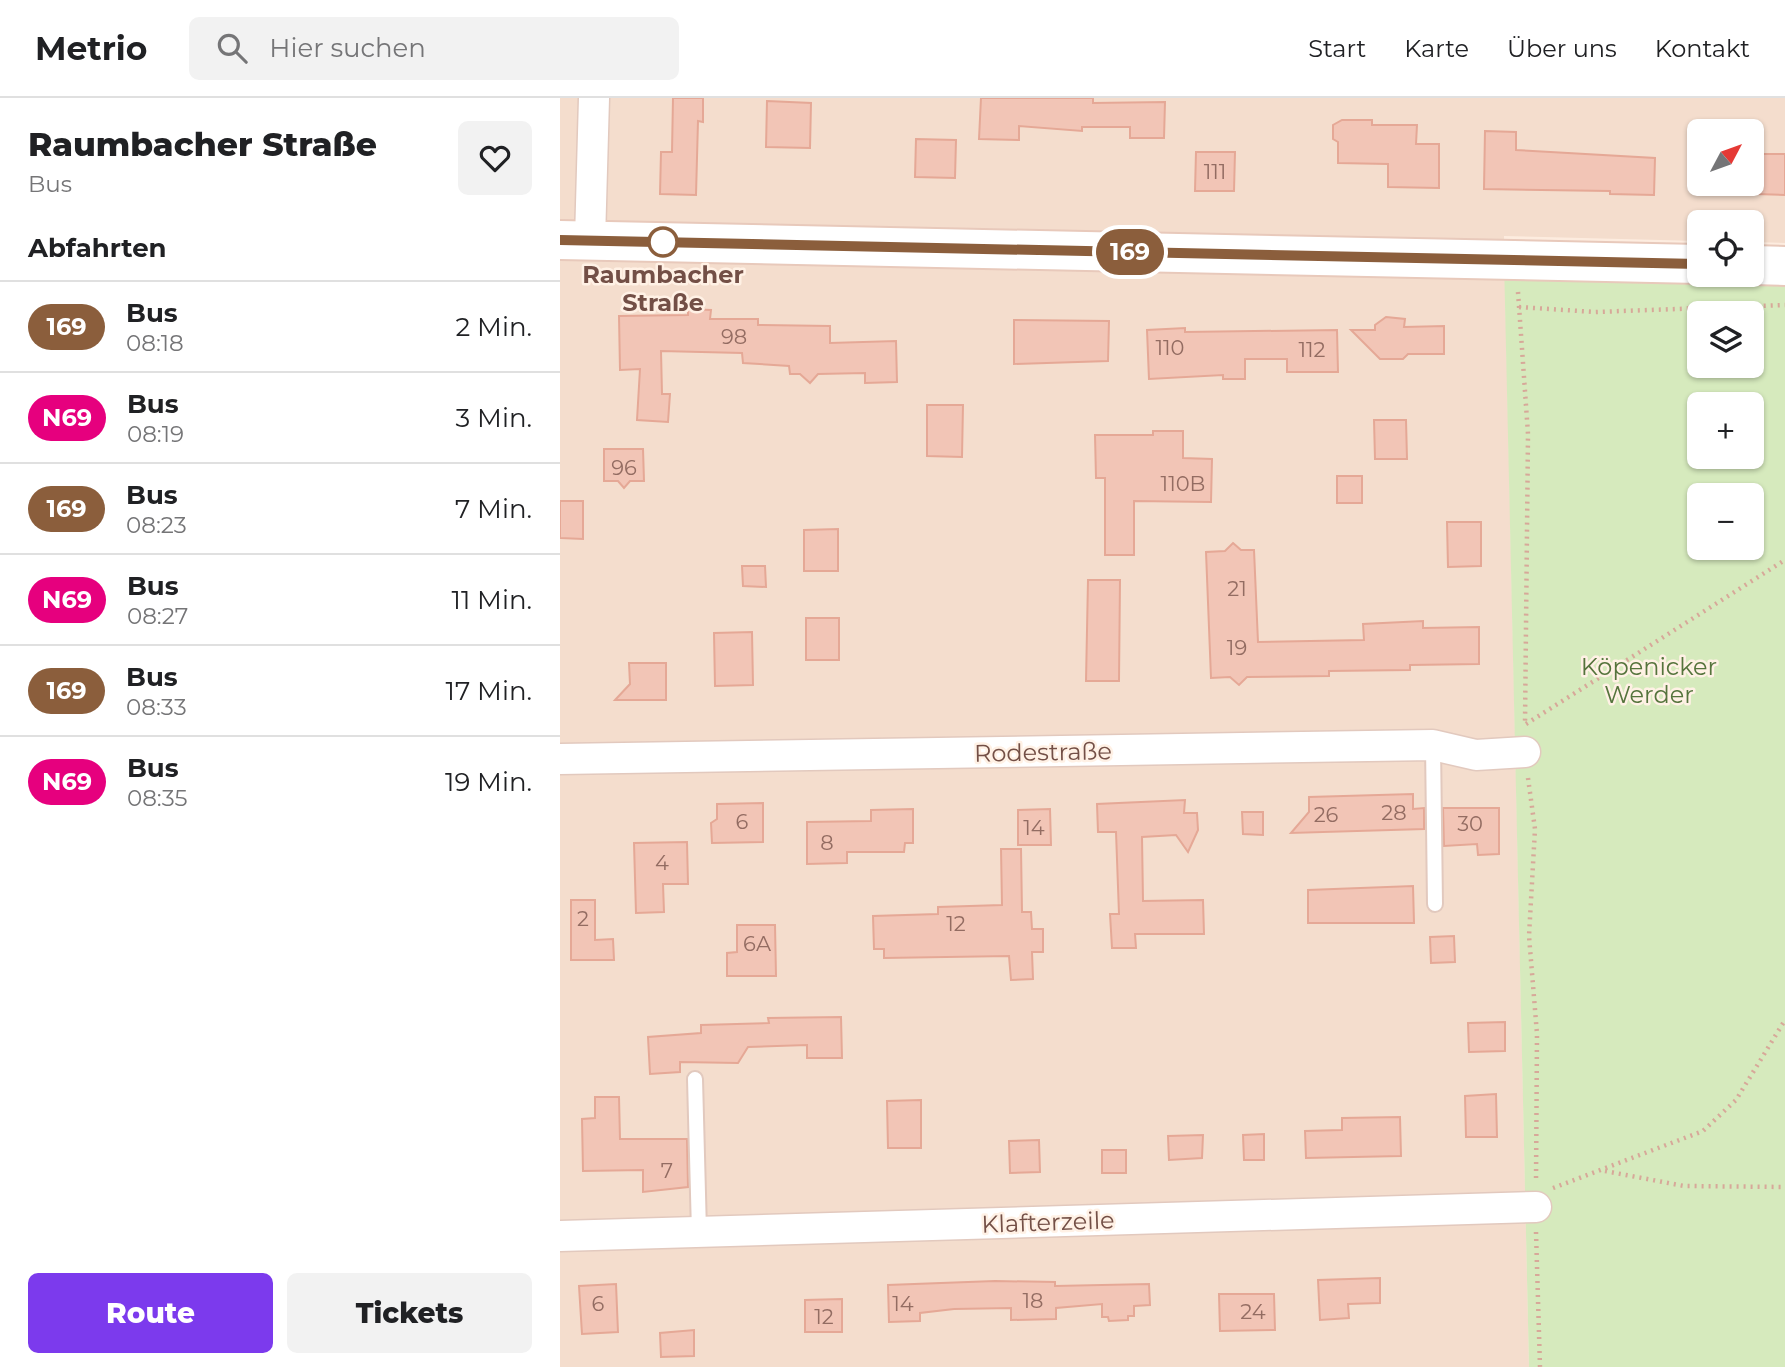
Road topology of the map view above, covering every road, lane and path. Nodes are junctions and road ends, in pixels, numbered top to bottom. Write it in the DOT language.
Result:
graph roads {
  1 [pos="594,98"];
  2 [pos="575,240"];
  3 [pos="1687,264"];
  4 [pos="1764,265"];
  5 [pos="1785,266"];
  6 [pos="1518,288"];
  7 [pos="1785,305"];
  8 [pos="1519,307"];
  9 [pos="1785,560"];
  10 [pos="1525,738"];
  11 [pos="1433,745"];
  12 [pos="560,759"];
  13 [pos="1435,904"];
  14 [pos="1785,1020"];
  15 [pos="695,1079"];
  16 [pos="1603,1170"];
  17 [pos="1785,1187"];
  18 [pos="1536,1201"];
  19 [pos="699,1232"];
  20 [pos="560,1236"];
  21 [pos="1540,1367"];
  1 -- 2 [label="street"];
  2 -- 3 [label="street"];
  4 -- 5 [label="street"];
  6 -- 8 [label="path"];
  7 -- 8 [label="path"];
  8 -- 10 [label="path"];
  9 -- 10 [label="path"];
  10 -- 11 [label="street, Rodestraße"];
  10 -- 18 [label="path"];
  11 -- 12 [label="street, Rodestraße"];
  11 -- 13 [label="lane"];
  14 -- 16 [label="path"];
  15 -- 19 [label="lane"];
  16 -- 17 [label="path"];
  16 -- 18 [label="path"];
  18 -- 19 [label="street, Klafterzeile"];
  18 -- 21 [label="path"];
  19 -- 20 [label="street, Klafterzeile"];
}
